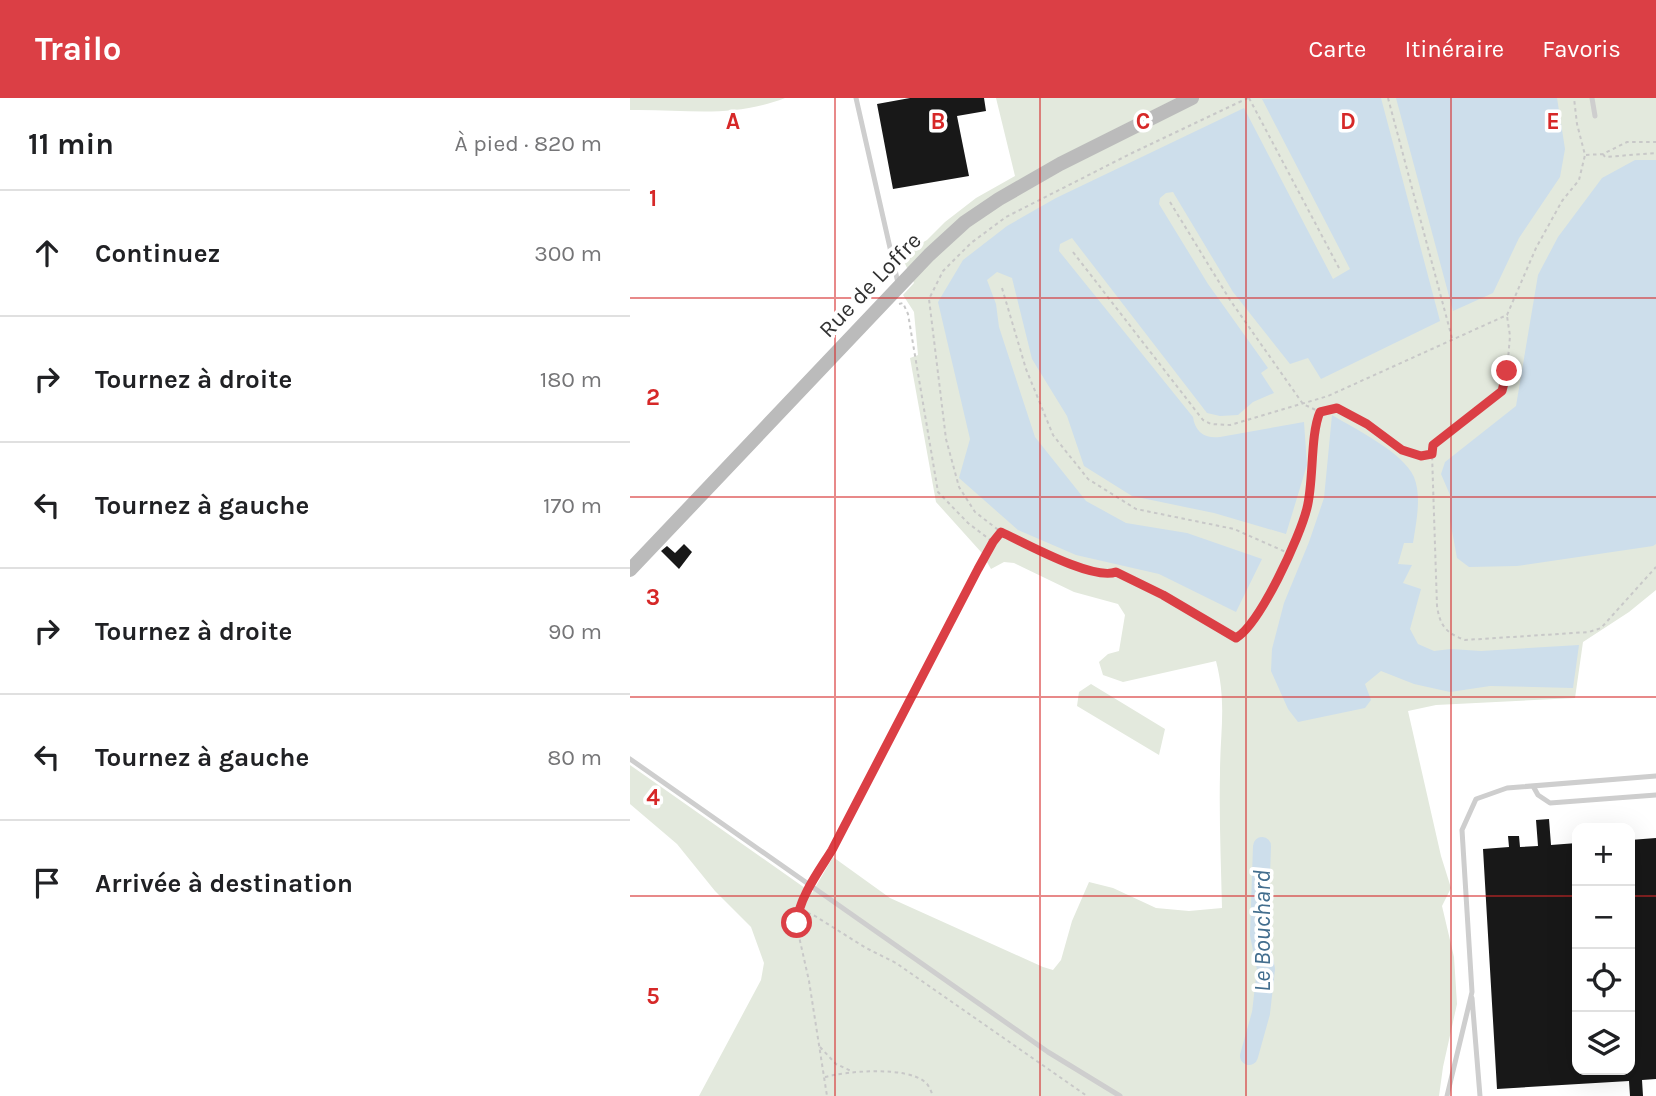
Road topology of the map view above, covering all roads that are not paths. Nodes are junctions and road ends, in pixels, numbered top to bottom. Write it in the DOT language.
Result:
graph roads {
  1 [pos="856,98"];
  2 [pos="1192,98"];
  3 [pos="1592,98"];
  4 [pos="1595,116"];
  5 [pos="898,282"];
  6 [pos="630,570"];
  7 [pos="630,759"];
  8 [pos="1656,776"];
  9 [pos="1533,786"];
  10 [pos="1656,795"];
  11 [pos="1472,992"];
  12 [pos="1119,1096"];
  13 [pos="1447,1096"];
  14 [pos="1480,1096"];
  1 -- 5 [label="lane"];
  2 -- 5 [label="main road, Rue de Loffre"];
  3 -- 4 [label="lane"];
  5 -- 6 [label="main road, Rue de Loffre"];
  7 -- 12 [label="lane"];
  8 -- 9 [label="lane"];
  9 -- 10 [label="lane"];
  9 -- 11 [label="lane"];
  11 -- 13 [label="lane"];
  11 -- 14 [label="lane"];
}
